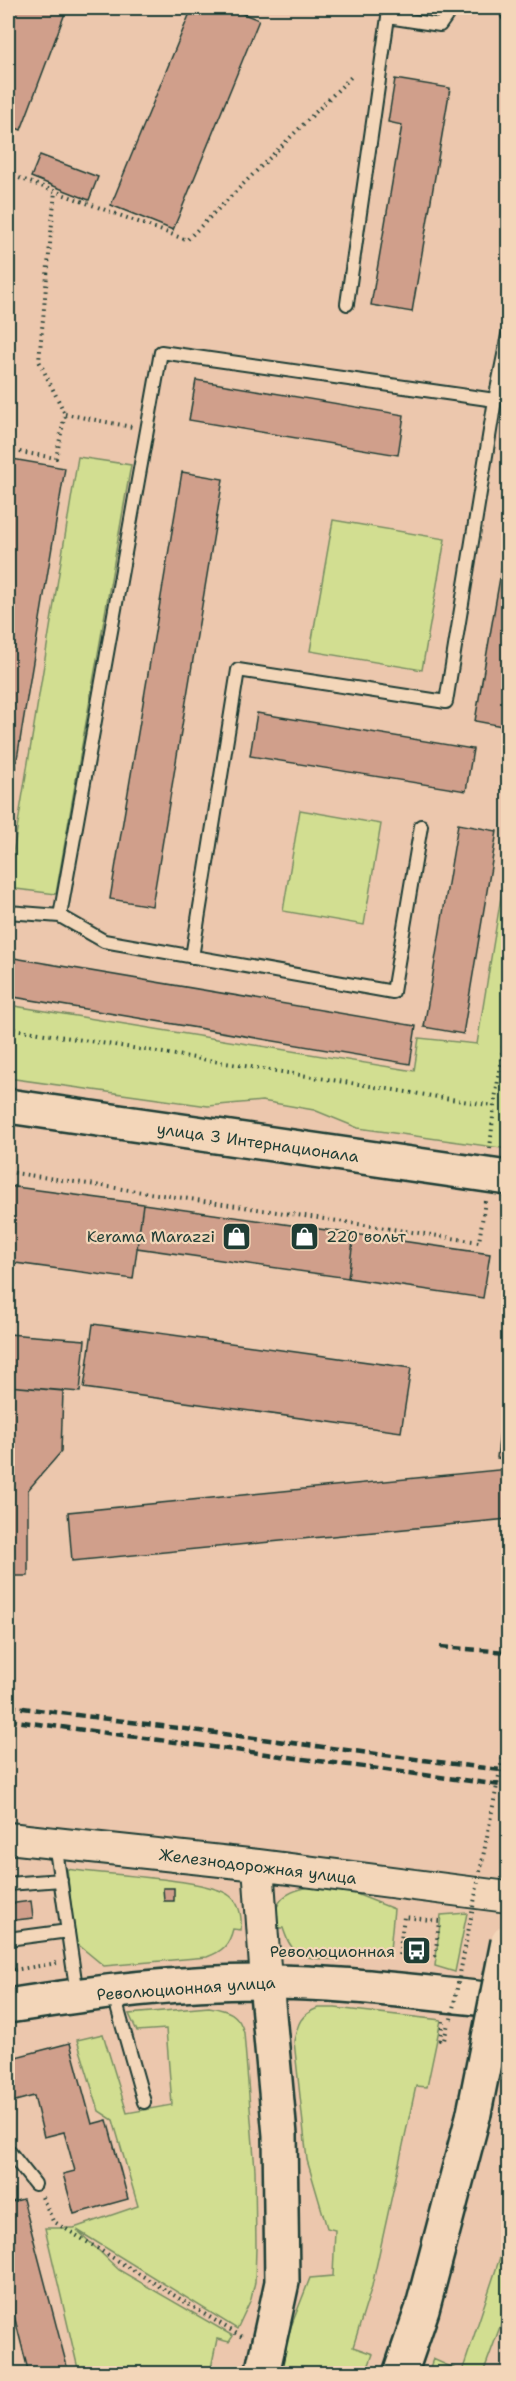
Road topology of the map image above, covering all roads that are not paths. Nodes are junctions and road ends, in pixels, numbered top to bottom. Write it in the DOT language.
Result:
graph roads {
  1 [pos="452,8"];
  2 [pos="506,8"];
  3 [pos="508,15"];
  4 [pos="347,304"];
  5 [pos="508,335"];
  6 [pos="495,400"];
  7 [pos="421,826"];
  8 [pos="8,912"];
  9 [pos="60,916"];
  10 [pos="192,957"];
  11 [pos="8,1106"];
  12 [pos="508,1178"];
  13 [pos="8,1838"];
  14 [pos="55,1843"];
  15 [pos="258,1865"];
  16 [pos="61,1880"];
  17 [pos="8,1884"];
  18 [pos="508,1897"];
  19 [pos="68,1931"];
  20 [pos="8,1939"];
  21 [pos="508,1942"];
  22 [pos="266,1982"];
  23 [pos="115,1992"];
  24 [pos="77,1995"];
  25 [pos="508,2001"];
  26 [pos="8,2006"];
  27 [pos="144,2102"];
  28 [pos="8,2150"];
  29 [pos="35,2184"];
  30 [pos="262,2373"];
  31 [pos="400,2373"];
  1 -- 4 [label="lane"];
  2 -- 3 [label="lane"];
  5 -- 6 [label="lane"];
  6 -- 9 [label="lane"];
  6 -- 10 [label="lane"];
  7 -- 10 [label="lane"];
  8 -- 9 [label="lane"];
  9 -- 10 [label="lane"];
  11 -- 12 [label="main road, улица 3 Интернационала"];
  13 -- 14 [label="street, Железнодорожная улица"];
  14 -- 15 [label="street, Железнодорожная улица"];
  14 -- 16 [label="lane"];
  15 -- 18 [label="street, Железнодорожная улица"];
  15 -- 22 [label="street"];
  16 -- 17 [label="lane"];
  16 -- 19 [label="lane"];
  19 -- 20 [label="lane"];
  19 -- 24 [label="lane"];
  21 -- 31 [label="main road, bridge"];
  22 -- 23 [label="main road, Революционная улица"];
  22 -- 25 [label="main road, Революционная улица"];
  22 -- 30 [label="main road"];
  23 -- 24 [label="main road, Революционная улица"];
  23 -- 27 [label="lane"];
  24 -- 26 [label="main road, Революционная улица"];
  28 -- 29 [label="lane"];
}
